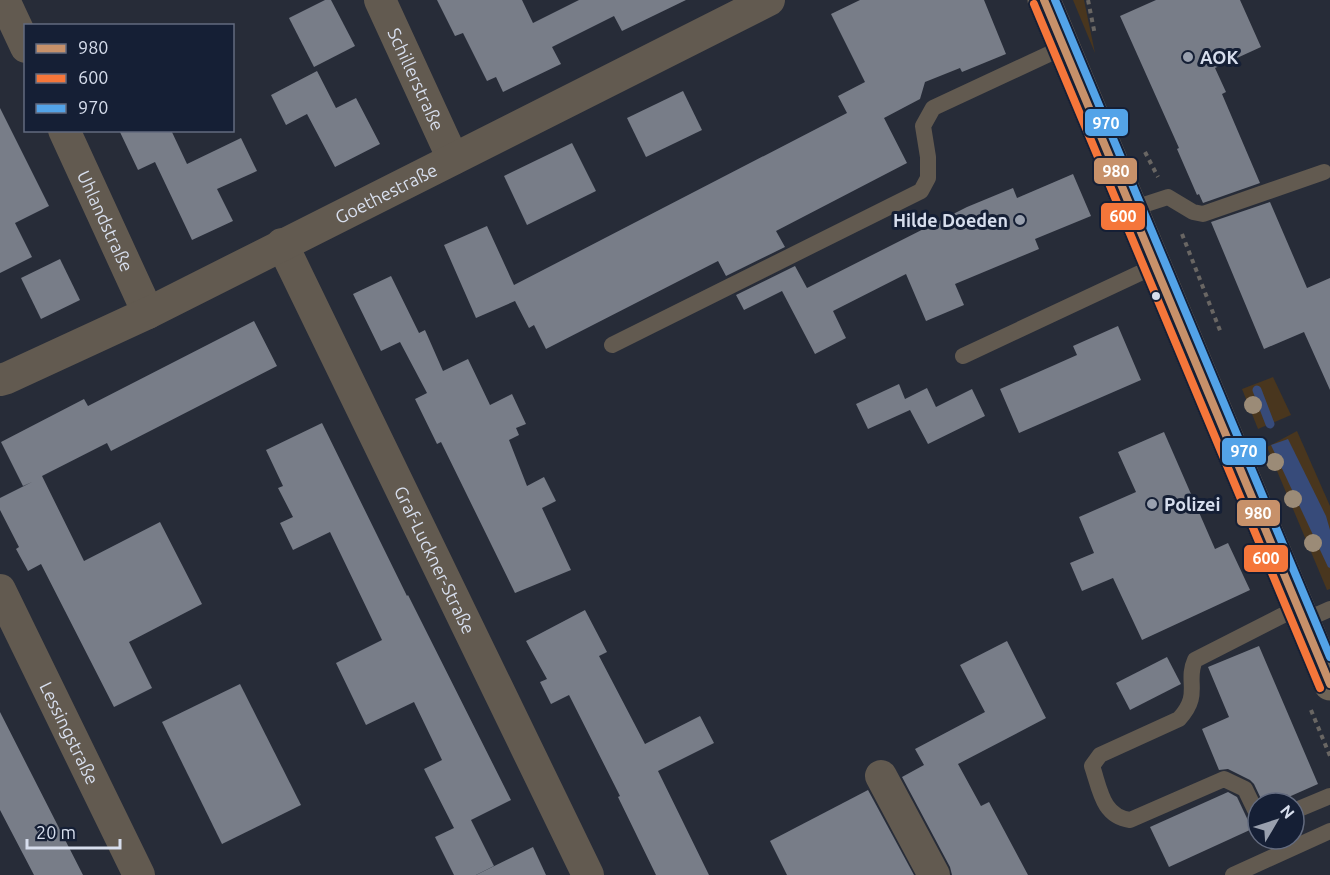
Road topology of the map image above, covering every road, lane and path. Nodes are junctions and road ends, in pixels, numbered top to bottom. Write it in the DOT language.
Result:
graph roads {
  1 [pos="4,0"];
  2 [pos="380,0"];
  3 [pos="769,0"];
  4 [pos="1044,0"];
  5 [pos="24,43"];
  6 [pos="1064,47"];
  7 [pos="65,132"];
  8 [pos="453,159"];
  9 [pos="1324,172"];
  10 [pos="1131,209"];
  11 [pos="282,244"];
  12 [pos="1155,266"];
  13 [pos="148,313"];
  14 [pos="612,345"];
  15 [pos="963,356"];
  16 [pos="0,380"];
  17 [pos="0,590"];
  18 [pos="1310,612"];
  19 [pos="1330,684"];
  20 [pos="881,776"];
  21 [pos="1246,791"];
  22 [pos="1330,796"];
  23 [pos="1306,806"];
  24 [pos="1330,831"];
  25 [pos="139,875"];
  26 [pos="588,875"];
  27 [pos="934,875"];
  28 [pos="1233,875"];
  1 -- 5 [label="street"];
  2 -- 8 [label="street, Schillerstraße"];
  3 -- 8 [label="street, Goethestraße"];
  4 -- 6 [label="street"];
  6 -- 10 [label="street"];
  6 -- 14 [label="lane"];
  7 -- 13 [label="street, Uhlandstraße"];
  8 -- 11 [label="street, Goethestraße"];
  9 -- 10 [label="lane"];
  10 -- 12 [label="street"];
  11 -- 13 [label="street, Goethestraße"];
  11 -- 26 [label="street, Graf-Luckner-Straße"];
  12 -- 15 [label="lane"];
  12 -- 18 [label="street"];
  13 -- 16 [label="street, Goethestraße"];
  17 -- 25 [label="street, Lessingstraße"];
  18 -- 19 [label="street"];
  18 -- 21 [label="lane"];
  20 -- 27 [label="street"];
  22 -- 23 [label="lane"];
  24 -- 28 [label="lane"];
}
